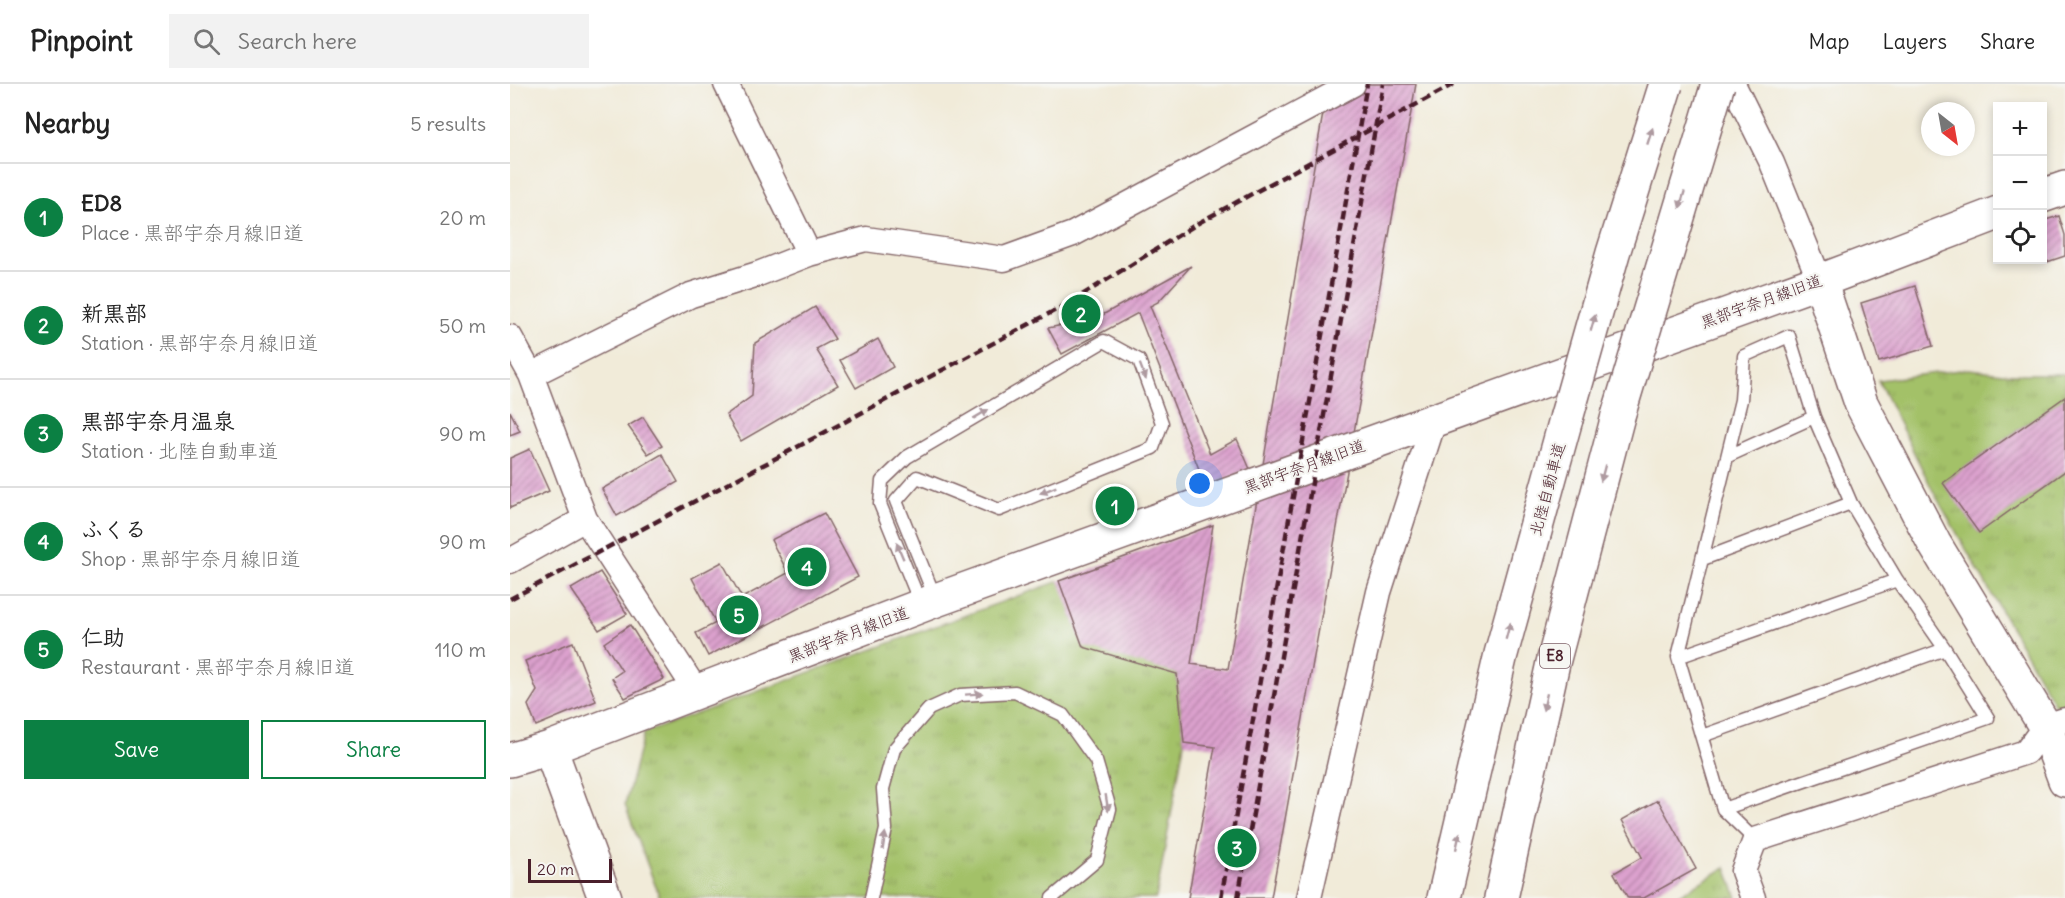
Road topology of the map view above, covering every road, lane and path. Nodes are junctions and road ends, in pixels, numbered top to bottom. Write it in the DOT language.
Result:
graph roads {
  1 [pos="726,84"];
  2 [pos="1353,84"];
  3 [pos="1666,84"];
  4 [pos="1718,84"];
  5 [pos="1733,84"];
  6 [pos="2065,188"];
  7 [pos="2047,195"];
  8 [pos="1993,215"];
  9 [pos="809,254"];
  10 [pos="1820,281"];
  11 [pos="510,338"];
  12 [pos="531,375"];
  13 [pos="1814,417"];
  14 [pos="1435,418"];
  15 [pos="1728,456"];
  16 [pos="1851,503"];
  17 [pos="585,519"];
  18 [pos="1702,559"];
  19 [pos="510,561"];
  20 [pos="1897,580"];
  21 [pos="929,603"];
  22 [pos="1945,649"];
  23 [pos="1678,657"];
  24 [pos="697,692"];
  25 [pos="2055,723"];
  26 [pos="1702,736"];
  27 [pos="550,748"];
  28 [pos="510,760"];
  29 [pos="2065,780"];
  30 [pos="1723,809"];
  31 [pos="1755,840"];
  32 [pos="605,898"];
  33 [pos="871,898"];
  34 [pos="1052,898"];
  35 [pos="1309,898"];
  36 [pos="1444,898"];
  37 [pos="1500,898"];
  38 [pos="1753,898"];
  1 -- 9 [label="street"];
  2 -- 9 [label="street"];
  36 -- 3 [label="main road, 北陸自動車道, one-way, bridge"];
  4 -- 37 [label="main road, E8, one-way, bridge"];
  5 -- 10 [label="street"];
  6 -- 7 [label="main road"];
  8 -- 10 [label="main road, 黒部宇奈月線旧道"];
  9 -- 12 [label="street"];
  10 -- 14 [label="main road, 黒部宇奈月線旧道"];
  10 -- 25 [label="main road"];
  11 -- 12 [label="street"];
  12 -- 17 [label="street"];
  13 -- 15 [label="lane"];
  13 -- 15 [label="lane"];
  13 -- 16 [label="lane"];
  14 -- 21 [label="main road, 黒部宇奈月線旧道"];
  14 -- 35 [label="street"];
  15 -- 18 [label="lane"];
  16 -- 18 [label="lane"];
  16 -- 20 [label="lane"];
  17 -- 19 [label="street"];
  17 -- 24 [label="street"];
  18 -- 23 [label="lane"];
  20 -- 22 [label="lane"];
  20 -- 23 [label="lane"];
  21 -- 21 [label="lane, one-way"];
  21 -- 24 [label="main road, 黒部宇奈月線旧道"];
  22 -- 26 [label="lane"];
  22 -- 30 [label="lane"];
  23 -- 26 [label="lane"];
  24 -- 27 [label="main road, 黒部宇奈月線旧道"];
  25 -- 29 [label="main road"];
  25 -- 31 [label="street"];
  26 -- 30 [label="lane"];
  27 -- 28 [label="main road, 黒部宇奈月線旧道"];
  27 -- 32 [label="main road"];
  30 -- 31 [label="lane"];
  31 -- 38 [label="street"];
  33 -- 34 [label="lane, one-way"];
}
